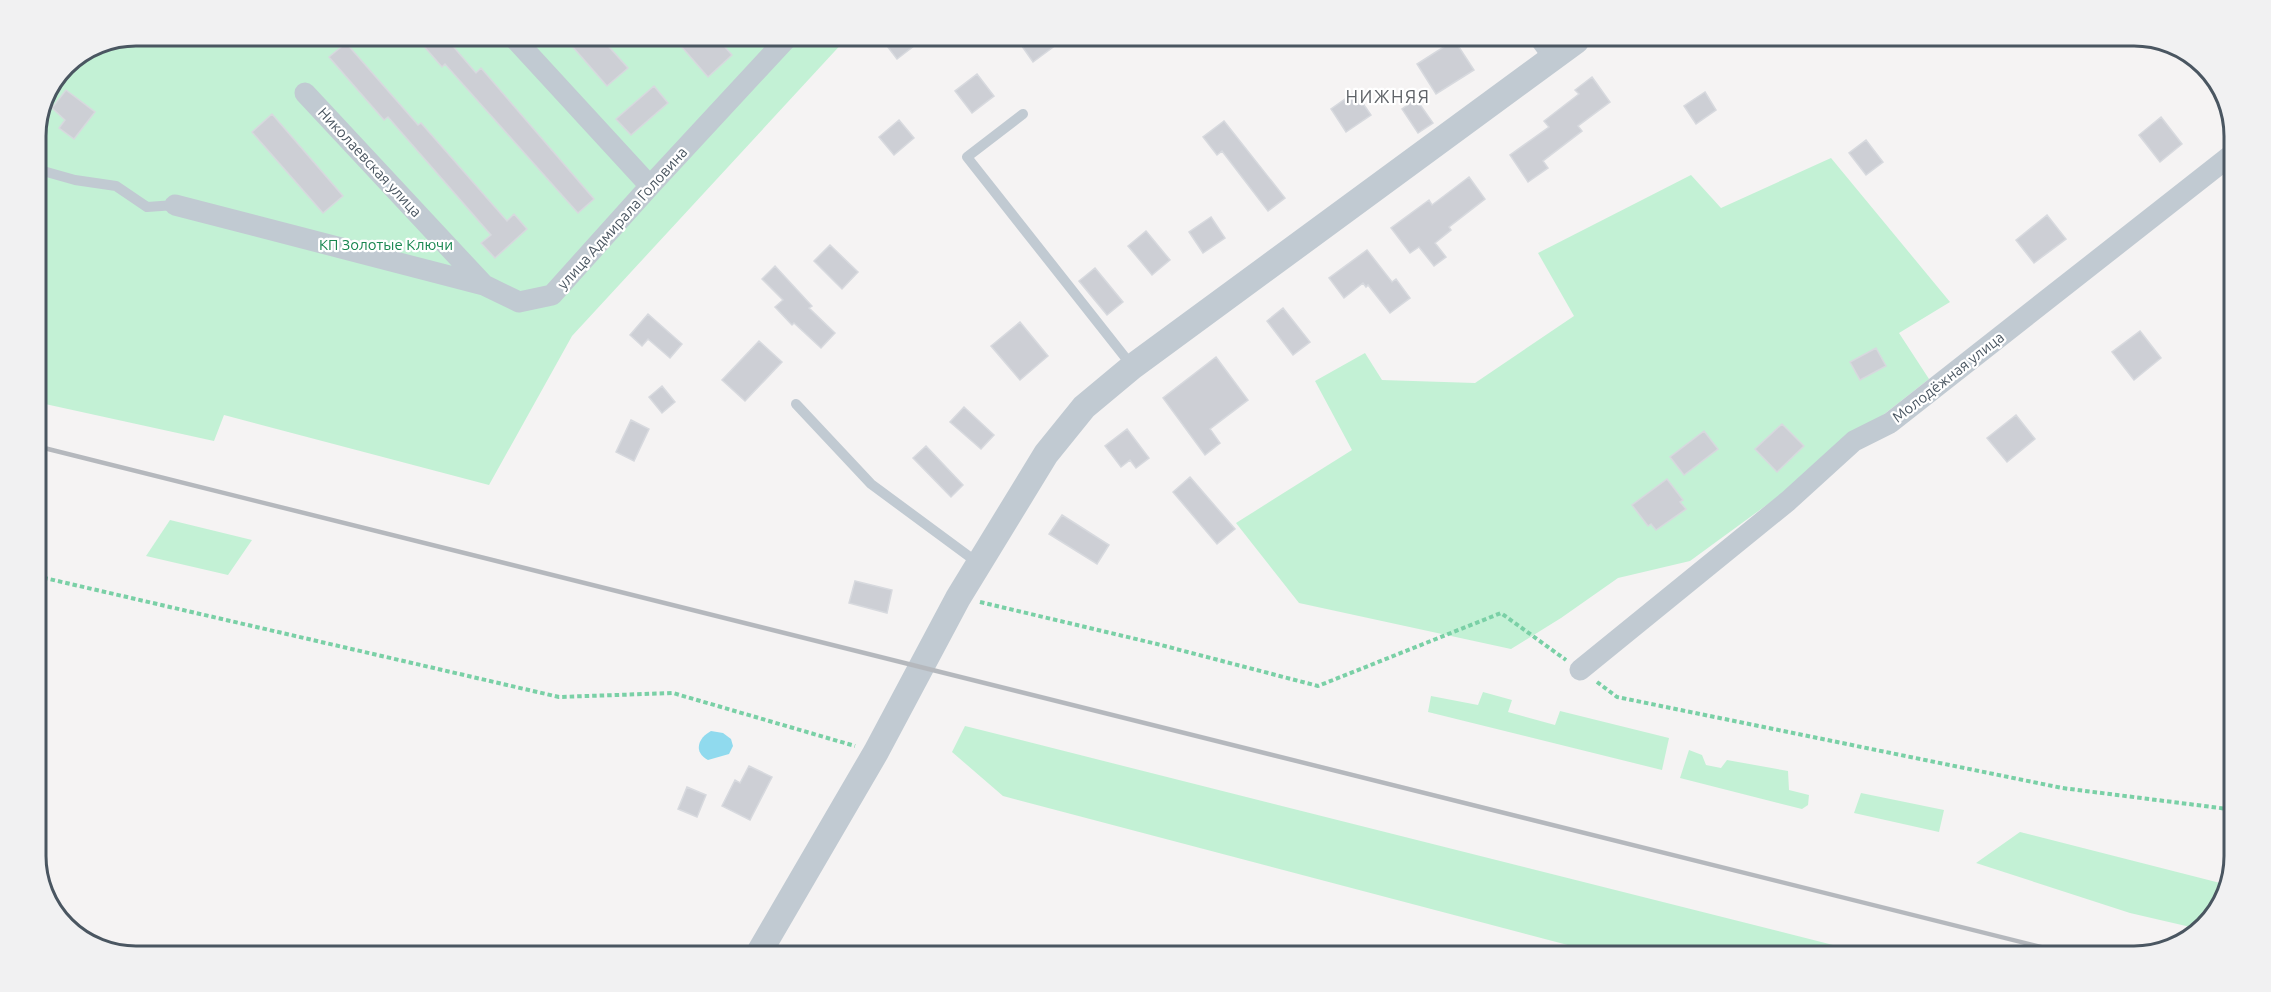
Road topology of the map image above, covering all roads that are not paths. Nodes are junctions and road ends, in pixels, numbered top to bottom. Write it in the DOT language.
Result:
graph roads {
  1 [pos="521,46"];
  2 [pos="774,46"];
  3 [pos="1559,46"];
  4 [pos="1542,51"];
  5 [pos="305,93"];
  6 [pos="1023,114"];
  7 [pos="2224,161"];
  8 [pos="47,172"];
  9 [pos="650,186"];
  10 [pos="175,205"];
  11 [pos="484,285"];
  12 [pos="1132,367"];
  13 [pos="796,404"];
  14 [pos="979,563"];
  15 [pos="1580,670"];
  16 [pos="763,946"];
  1 -- 9 [label="street"];
  2 -- 9 [label="street, улица Адмирала Головина"];
  3 -- 4 [label="street"];
  4 -- 12 [label="street"];
  5 -- 11 [label="street, Николаевская улица"];
  6 -- 12 [label="lane"];
  7 -- 15 [label="street, Молодёжная улица"];
  8 -- 10 [label="lane"];
  9 -- 11 [label="street, улица Адмирала Головина"];
  10 -- 11 [label="street, улица Адмирала Головина"];
  12 -- 14 [label="street"];
  13 -- 14 [label="lane"];
  14 -- 16 [label="street"];
}
